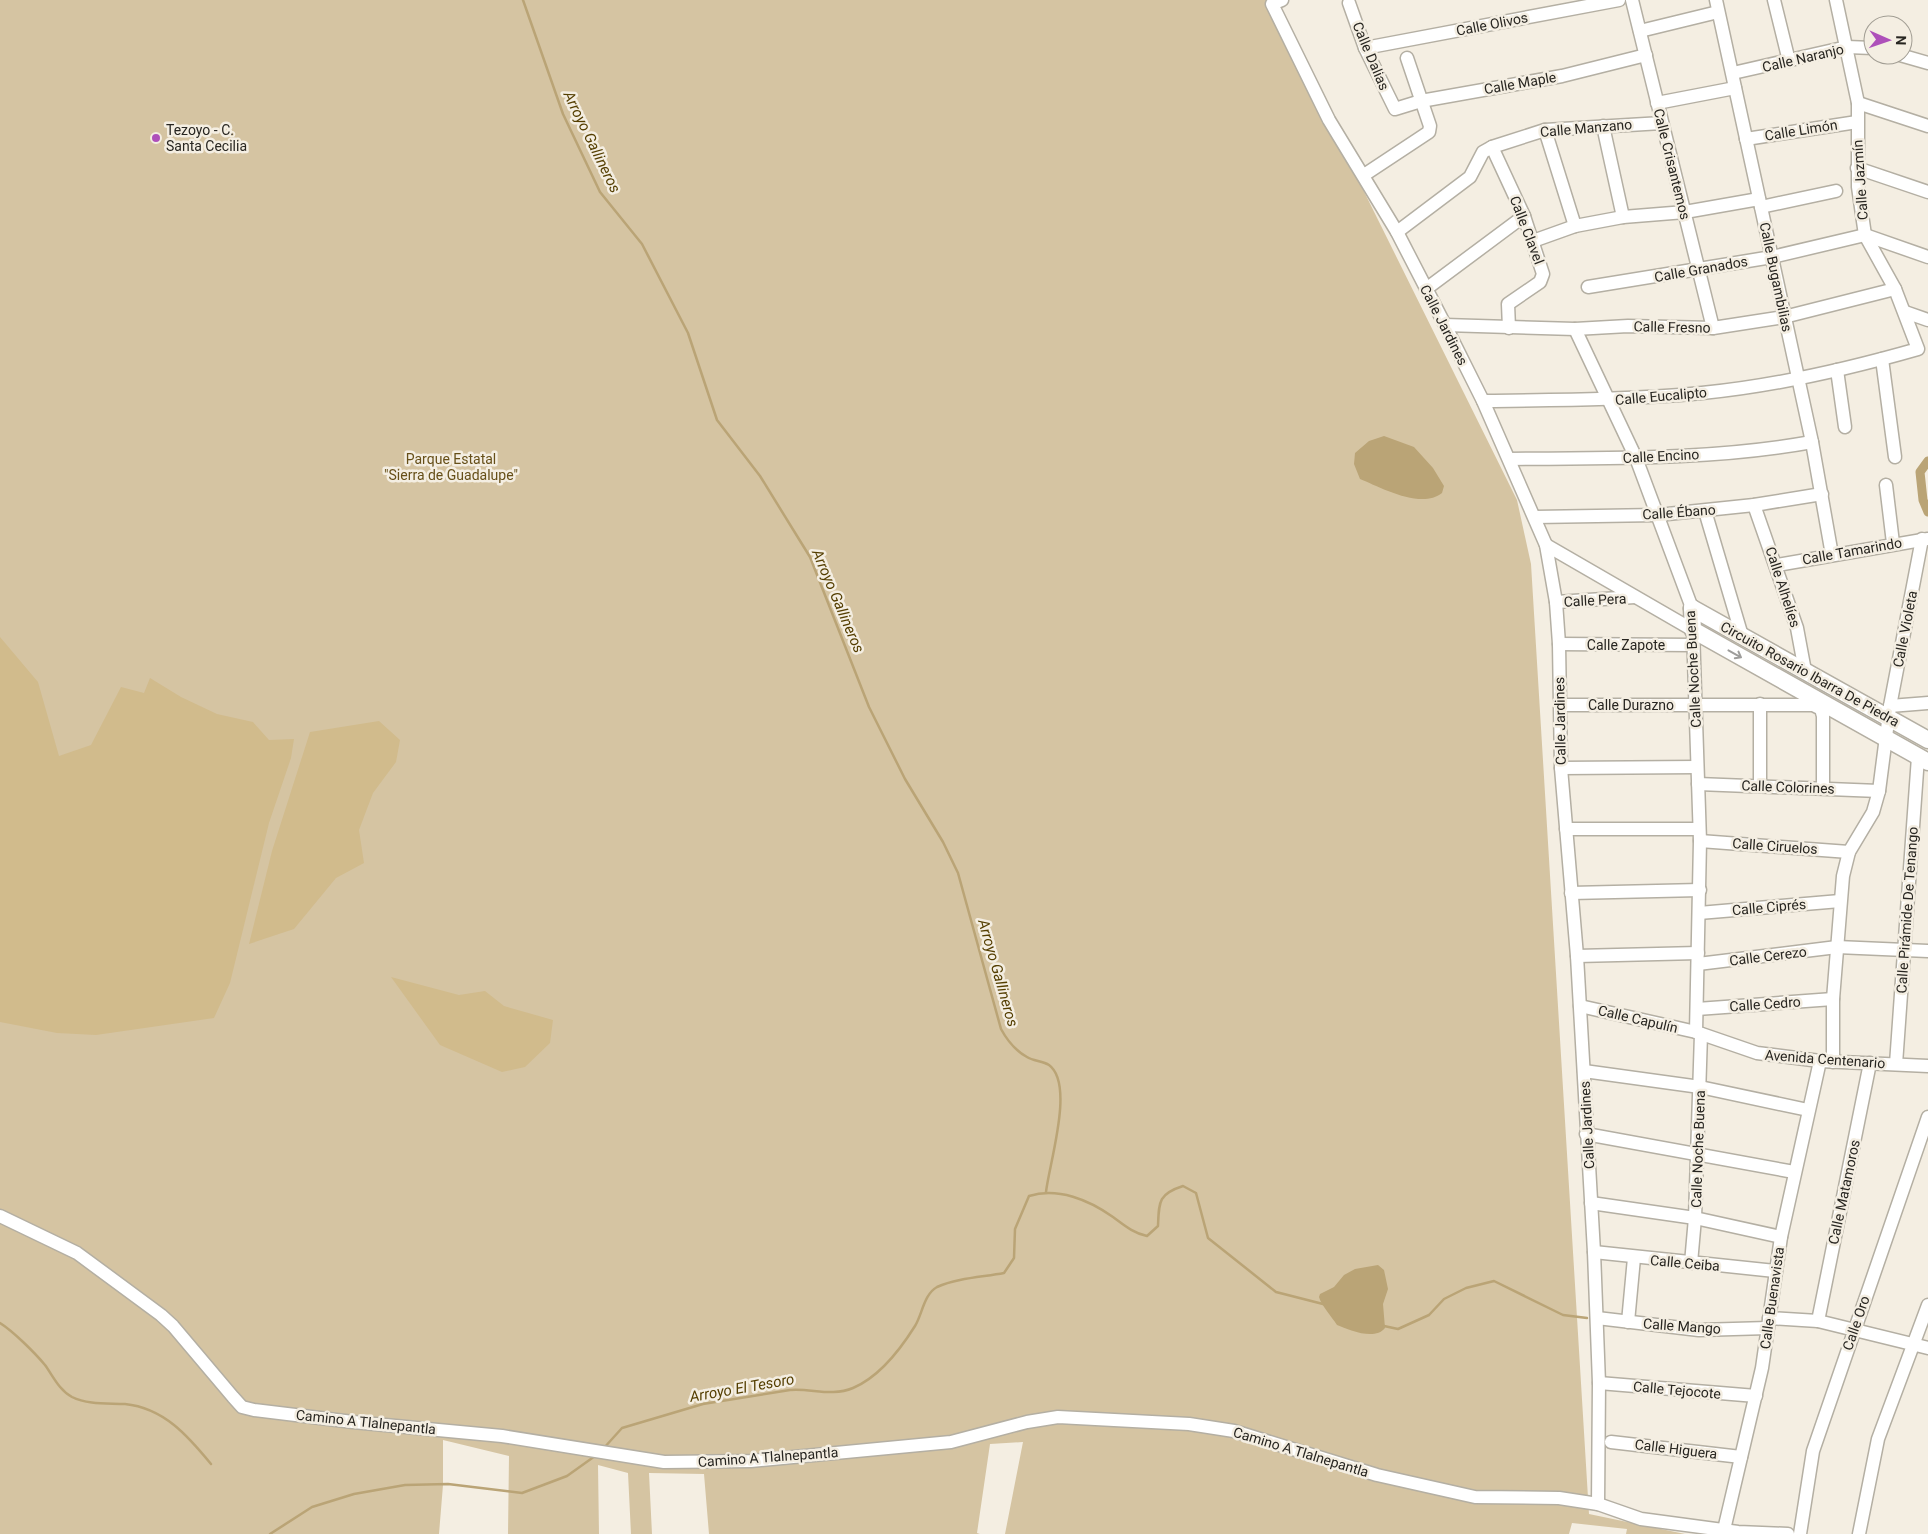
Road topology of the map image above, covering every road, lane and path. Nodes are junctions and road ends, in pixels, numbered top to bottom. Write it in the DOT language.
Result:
graph roads {
  1 [pos="1619,0"];
  2 [pos="1632,0"];
  3 [pos="1774,0"];
  4 [pos="1836,0"];
  5 [pos="1277,2"];
  6 [pos="1349,3"];
  7 [pos="1717,6"];
  8 [pos="1640,31"];
  9 [pos="1847,47"];
  10 [pos="1365,48"];
  11 [pos="1863,48"];
  12 [pos="1646,55"];
  13 [pos="1407,58"];
  14 [pos="1913,59"];
  15 [pos="1790,61"];
  16 [pos="1928,63"];
  17 [pos="1732,73"];
  18 [pos="1736,88"];
  19 [pos="1421,101"];
  20 [pos="1657,103"];
  21 [pos="1858,103"];
  22 [pos="1395,109"];
  23 [pos="1857,122"];
  24 [pos="1662,123"];
  25 [pos="1603,126"];
  26 [pos="1928,126"];
  27 [pos="1544,130"];
  28 [pos="1746,139"];
  29 [pos="1492,147"];
  30 [pos="1857,168"];
  31 [pos="1364,175"];
  32 [pos="1836,191"];
  33 [pos="1928,192"];
  34 [pos="1760,203"];
  35 [pos="1684,212"];
  36 [pos="1524,216"];
  37 [pos="1623,217"];
  38 [pos="1575,226"];
  39 [pos="1397,232"];
  40 [pos="1865,235"];
  41 [pos="1533,242"];
  42 [pos="1772,257"];
  43 [pos="1928,257"];
  44 [pos="1699,270"];
  45 [pos="1588,288"];
  46 [pos="1426,289"];
  47 [pos="1895,289"];
  48 [pos="1905,312"];
  49 [pos="1784,317"];
  50 [pos="1928,320"];
  51 [pos="1445,325"];
  52 [pos="1509,328"];
  53 [pos="1713,328"];
  54 [pos="1575,329"];
  55 [pos="1918,349"];
  56 [pos="1882,359"];
  57 [pos="1837,370"];
  58 [pos="1798,378"];
  59 [pos="1610,400"];
  60 [pos="1483,401"];
  61 [pos="1845,427"];
  62 [pos="1812,442"];
  63 [pos="1895,457"];
  64 [pos="1636,458"];
  65 [pos="1508,459"];
  66 [pos="1886,485"];
  67 [pos="1822,494"];
  68 [pos="1754,506"];
  69 [pos="1704,511"];
  70 [pos="1658,515"];
  71 [pos="1535,517"];
  72 [pos="1925,539"];
  73 [pos="1894,544"];
  74 [pos="1546,545"];
  75 [pos="1832,555"];
  76 [pos="1777,565"];
  77 [pos="1635,597"];
  78 [pos="1556,602"];
  79 [pos="1692,608"];
  80 [pos="1742,636"];
  81 [pos="1693,638"];
  82 [pos="1559,644"];
  83 [pos="1805,671"];
  84 [pos="1928,703"];
  85 [pos="1760,704"];
  86 [pos="1560,705"];
  87 [pos="1696,705"];
  88 [pos="1890,712"];
  89 [pos="1886,738"];
  90 [pos="1928,740"];
  91 [pos="1923,759"];
  92 [pos="1697,767"];
  93 [pos="1561,768"];
  94 [pos="1698,784"];
  95 [pos="1760,785"];
  96 [pos="1823,788"];
  97 [pos="1879,791"];
  98 [pos="1566,829"];
  99 [pos="1699,835"];
  100 [pos="1849,852"];
  101 [pos="1700,890"];
  102 [pos="1571,892"];
  103 [pos="1840,901"];
  104 [pos="1699,912"];
  105 [pos="1838,947"];
  106 [pos="1904,950"];
  107 [pos="1928,950"];
  108 [pos="1577,956"];
  109 [pos="1698,958"];
  110 [pos="1833,999"];
  111 [pos="1580,1006"];
  112 [pos="1697,1009"];
  113 [pos="1699,1033"];
  114 [pos="1820,1061"];
  115 [pos="1833,1062"];
  116 [pos="1870,1063"];
  117 [pos="1896,1064"];
  118 [pos="1928,1066"];
  119 [pos="1584,1071"];
  120 [pos="1700,1087"];
  121 [pos="1808,1110"];
  122 [pos="1928,1117"];
  123 [pos="1586,1134"];
  124 [pos="1697,1154"];
  125 [pos="1794,1172"];
  126 [pos="1591,1203"];
  127 [pos="0,1216"];
  128 [pos="1695,1218"];
  129 [pos="1781,1237"];
  130 [pos="1594,1252"];
  131 [pos="1634,1258"];
  132 [pos="1691,1263"];
  133 [pos="1776,1271"];
  134 [pos="1928,1305"];
  135 [pos="1597,1318"];
  136 [pos="1818,1321"];
  137 [pos="1628,1322"];
  138 [pos="1768,1323"];
  139 [pos="1854,1330"];
  140 [pos="1914,1344"];
  141 [pos="1928,1348"];
  142 [pos="1599,1383"];
  143 [pos="1756,1396"];
  144 [pos="1611,1442"];
  145 [pos="1741,1457"];
  146 [pos="1598,1504"];
  147 [pos="1723,1532"];
  148 [pos="1788,1534"];
  149 [pos="1800,1534"];
  150 [pos="1859,1534"];
  1 -- 10 [label="street, Calle Olivos"];
  2 -- 8 [label="street, Calle Crisantemos"];
  3 -- 15 [label="street"];
  4 -- 9 [label="street, Calle Jazmín"];
  5 -- 31 [label="street, Calle Jardines"];
  6 -- 10 [label="street, Calle Dalias"];
  7 -- 8 [label="street"];
  7 -- 17 [label="street, Calle Bugambilias"];
  8 -- 12 [label="street, Calle Crisantemos"];
  9 -- 11 [label="street, Calle Naranjo"];
  9 -- 15 [label="street, Calle Naranjo"];
  9 -- 21 [label="street, Calle Jazmín"];
  10 -- 22 [label="street, Calle Dalias"];
  12 -- 19 [label="street, Calle Maple"];
  12 -- 20 [label="street, Calle Crisantemos"];
  13 -- 19 [label="street"];
  14 -- 16 [label="street"];
  15 -- 17 [label="street, Calle Naranjo"];
  17 -- 18 [label="street, Calle Bugambilias"];
  18 -- 20 [label="street"];
  18 -- 28 [label="street, Calle Bugambilias"];
  19 -- 22 [label="street, Calle Maple"];
  19 -- 31 [label="street"];
  20 -- 24 [label="street, Calle Crisantemos"];
  21 -- 23 [label="street, Calle Jazmín"];
  21 -- 26 [label="street"];
  23 -- 28 [label="street, Calle Limón"];
  23 -- 30 [label="street, Calle Jazmín"];
  24 -- 25 [label="street, Calle Manzano"];
  24 -- 35 [label="street, Calle Crisantemos"];
  25 -- 27 [label="street, Calle Manzano"];
  25 -- 37 [label="street"];
  27 -- 29 [label="street, Calle Manzano"];
  27 -- 38 [label="street"];
  28 -- 34 [label="street, Calle Bugambilias"];
  29 -- 36 [label="street, Calle Clavel"];
  29 -- 39 [label="street"];
  30 -- 33 [label="street"];
  30 -- 40 [label="street, Calle Jazmín"];
  31 -- 39 [label="street, Calle Jardines"];
  32 -- 34 [label="street"];
  34 -- 35 [label="street"];
  34 -- 42 [label="street, Calle Bugambilias"];
  35 -- 37 [label="street"];
  35 -- 44 [label="street, Calle Crisantemos"];
  36 -- 41 [label="street, Calle Clavel"];
  36 -- 46 [label="street"];
  37 -- 38 [label="street"];
  38 -- 41 [label="street"];
  39 -- 46 [label="street, Calle Jardines"];
  40 -- 42 [label="street, Calle Granados"];
  40 -- 43 [label="street"];
  40 -- 47 [label="street, Calle Jazmín"];
  41 -- 52 [label="street, Calle Clavel"];
  42 -- 44 [label="street, Calle Granados"];
  42 -- 49 [label="street, Calle Bugambilias"];
  44 -- 45 [label="street, Calle Granados"];
  44 -- 53 [label="street, Calle Crisantemos"];
  46 -- 51 [label="street, Calle Jardines"];
  47 -- 48 [label="street, Calle Jazmín"];
  47 -- 49 [label="street, Calle Fresno"];
  48 -- 50 [label="street"];
  48 -- 55 [label="street, Calle Jazmín"];
  49 -- 53 [label="street, Calle Fresno"];
  49 -- 58 [label="street, Calle Bugambilias"];
  51 -- 52 [label="street, Calle Fresno"];
  51 -- 60 [label="street, Calle Jardines"];
  52 -- 54 [label="street, Calle Fresno"];
  53 -- 54 [label="street, Calle Fresno"];
  54 -- 59 [label="street, Calle Noche Buena"];
  55 -- 56 [label="street, Calle Eucalipto"];
  56 -- 57 [label="street, Calle Eucalipto"];
  56 -- 63 [label="street"];
  57 -- 58 [label="street, Calle Eucalipto"];
  57 -- 61 [label="street"];
  58 -- 59 [label="street, Calle Eucalipto"];
  58 -- 62 [label="street, Calle Bugambilias"];
  59 -- 60 [label="street, Calle Eucalipto"];
  59 -- 64 [label="street, Calle Noche Buena"];
  60 -- 65 [label="street, Calle Jardines"];
  62 -- 64 [label="street, Calle Encino"];
  62 -- 67 [label="street, Calle Bugambilias"];
  64 -- 65 [label="street, Calle Encino"];
  64 -- 70 [label="street, Calle Noche Buena"];
  65 -- 71 [label="street, Calle Jardines"];
  66 -- 73 [label="street"];
  67 -- 68 [label="street, Calle Ébano"];
  67 -- 75 [label="street, Calle Bugambilias"];
  68 -- 69 [label="street, Calle Ébano"];
  68 -- 76 [label="street, Calle Alhelíes"];
  69 -- 70 [label="street, Calle Ébano"];
  69 -- 80 [label="street"];
  70 -- 71 [label="street, Calle Ébano"];
  70 -- 79 [label="street, Calle Noche Buena"];
  71 -- 74 [label="street, Calle Jardines"];
  72 -- 73 [label="street, Calle Tamarindo"];
  72 -- 88 [label="street, Calle Violeta"];
  73 -- 75 [label="street, Calle Tamarindo"];
  74 -- 77 [label="street"];
  74 -- 78 [label="street, Calle Jardines"];
  75 -- 76 [label="street, Calle Tamarindo"];
  76 -- 83 [label="street, Calle Alhelíes"];
  77 -- 78 [label="street, Calle Pera"];
  77 -- 81 [label="street"];
  78 -- 82 [label="street, Calle Jardines"];
  79 -- 80 [label="main road, Circuito Rosario Ibarra De Piedra"];
  79 -- 81 [label="main road, Calle Noche Buena"];
  80 -- 83 [label="main road, Circuito Rosario Ibarra De Piedra"];
  81 -- 82 [label="street, Calle Zapote"];
  81 -- 87 [label="street, Calle Noche Buena"];
  81 -- 89 [label="main road, one-way"];
  82 -- 86 [label="street, Calle Jardines"];
  83 -- 88 [label="main road, Circuito Rosario Ibarra De Piedra"];
  84 -- 88 [label="street"];
  85 -- 87 [label="street, Calle Durazno"];
  85 -- 95 [label="street"];
  85 -- 96 [label="street, Calle Durazno"];
  86 -- 87 [label="street, Calle Durazno"];
  86 -- 93 [label="street, Calle Jardines"];
  87 -- 92 [label="street, Calle Noche Buena"];
  88 -- 89 [label="street"];
  88 -- 90 [label="main road, Circuito Rosario Ibarra De Piedra"];
  89 -- 91 [label="main road"];
  89 -- 97 [label="street"];
  91 -- 106 [label="street, Calle Pirámide De Tenango"];
  92 -- 93 [label="street"];
  92 -- 94 [label="street, Calle Noche Buena"];
  93 -- 98 [label="street, Calle Jardines"];
  94 -- 95 [label="street, Calle Colorines"];
  94 -- 99 [label="street, Calle Noche Buena"];
  95 -- 96 [label="street, Calle Colorines"];
  96 -- 97 [label="street, Calle Colorines"];
  97 -- 100 [label="street"];
  98 -- 99 [label="street, Calle Ciruelos"];
  98 -- 102 [label="street, Calle Jardines"];
  99 -- 100 [label="street, Calle Ciruelos"];
  99 -- 101 [label="street, Calle Noche Buena"];
  100 -- 103 [label="street"];
  101 -- 102 [label="street"];
  101 -- 104 [label="street, Calle Noche Buena"];
  102 -- 108 [label="street, Calle Jardines"];
  103 -- 104 [label="street, Calle Ciprés"];
  103 -- 105 [label="street"];
  104 -- 109 [label="street, Calle Noche Buena"];
  105 -- 106 [label="street, Calle Cerezo"];
  105 -- 109 [label="street, Calle Cerezo"];
  105 -- 110 [label="street"];
  106 -- 107 [label="street, Calle Cerezo"];
  106 -- 117 [label="street, Calle Pirámide De Tenango"];
  108 -- 109 [label="street, Calle Cerezo"];
  108 -- 111 [label="street, Calle Jardines"];
  109 -- 112 [label="street, Calle Noche Buena"];
  110 -- 112 [label="street, Calle Cedro"];
  110 -- 115 [label="street"];
  111 -- 113 [label="street, Calle Capulín"];
  111 -- 119 [label="street, Calle Jardines"];
  112 -- 113 [label="street, Calle Noche Buena"];
  113 -- 114 [label="street, Avenida Centenario"];
  113 -- 120 [label="street, Calle Noche Buena"];
  114 -- 115 [label="street, Avenida Centenario"];
  114 -- 121 [label="street, Calle Buenavista"];
  115 -- 116 [label="street, Avenida Centenario"];
  116 -- 117 [label="street, Avenida Centenario"];
  116 -- 136 [label="street, Calle Matamoros"];
  117 -- 118 [label="street, Avenida Centenario"];
  119 -- 120 [label="street"];
  119 -- 123 [label="street, Calle Jardines"];
  120 -- 121 [label="street"];
  120 -- 124 [label="street, Calle Noche Buena"];
  121 -- 125 [label="street, Calle Buenavista"];
  122 -- 139 [label="street, Calle Oro"];
  123 -- 124 [label="street"];
  123 -- 126 [label="street, Calle Jardines"];
  124 -- 125 [label="street"];
  124 -- 128 [label="street, Calle Noche Buena"];
  125 -- 129 [label="street, Calle Buenavista"];
  126 -- 128 [label="street"];
  126 -- 130 [label="street, Calle Jardines"];
  127 -- 146 [label="street, Camino A Tlalnepantla"];
  128 -- 129 [label="street"];
  128 -- 132 [label="street, Calle Noche Buena"];
  129 -- 133 [label="street, Calle Buenavista"];
  130 -- 131 [label="street, Calle Ceiba"];
  130 -- 135 [label="street, Calle Jardines"];
  131 -- 132 [label="street, Calle Ceiba"];
  131 -- 137 [label="street"];
  132 -- 133 [label="street, Calle Ceiba"];
  133 -- 138 [label="street, Calle Buenavista"];
  134 -- 140 [label="street"];
  135 -- 137 [label="street, Calle Mango"];
  135 -- 142 [label="street, Calle Jardines"];
  136 -- 138 [label="street, Calle Mango"];
  136 -- 139 [label="street, Calle Mango"];
  137 -- 138 [label="street, Calle Mango"];
  138 -- 143 [label="street, Calle Buenavista"];
  139 -- 140 [label="street, Calle Mango"];
  139 -- 149 [label="street, Calle Oro"];
  140 -- 141 [label="street, Calle Mango"];
  140 -- 150 [label="street"];
  142 -- 143 [label="street, Calle Tejocote"];
  142 -- 146 [label="street, Calle Jardines"];
  143 -- 145 [label="street, Calle Buenavista"];
  144 -- 145 [label="street, Calle Higuera"];
  145 -- 147 [label="street, Calle Buenavista"];
  146 -- 147 [label="street, Camino A Tlalnepantla"];
  147 -- 148 [label="street, Camino A Tlalnepantla"];
}
